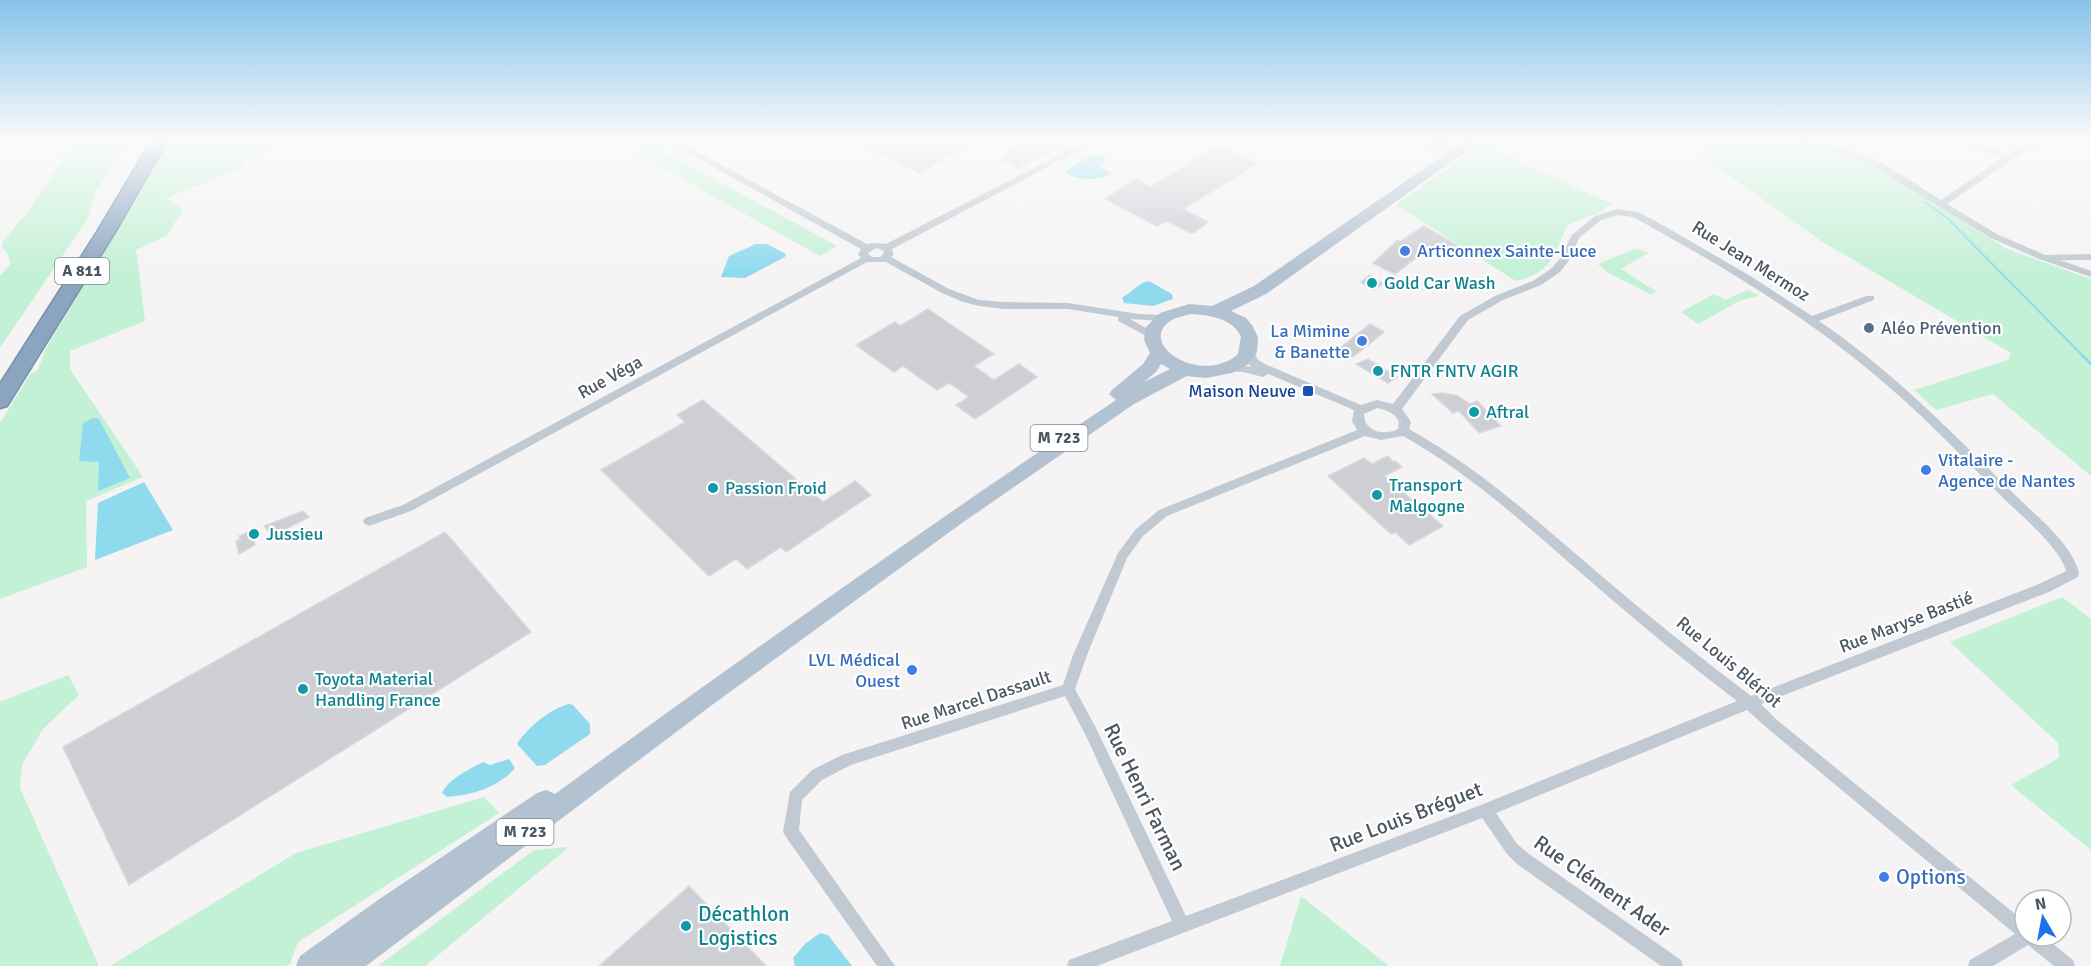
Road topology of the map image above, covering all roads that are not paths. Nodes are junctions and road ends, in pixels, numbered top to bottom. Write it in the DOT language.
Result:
graph roads {
  1 [pos="119,183"];
  2 [pos="134,183"];
  3 [pos="747,183"];
  4 [pos="1016,183"];
  5 [pos="1413,183"];
  6 [pos="1414,183"];
  7 [pos="1907,183"];
  8 [pos="1972,183"];
  9 [pos="1942,204"];
  10 [pos="867,248"];
  11 [pos="886,253"];
  12 [pos="2042,257"];
  13 [pos="2091,257"];
  14 [pos="866,259"];
  15 [pos="2091,274"];
  16 [pos="1870,298"];
  17 [pos="1214,310"];
  18 [pos="1105,311"];
  19 [pos="1163,318"];
  20 [pos="1812,320"];
  21 [pos="1242,325"];
  22 [pos="1155,345"];
  23 [pos="1249,352"];
  24 [pos="1228,368"];
  25 [pos="1186,369"];
  26 [pos="0,375"];
  27 [pos="1285,378"];
  28 [pos="0,401"];
  29 [pos="1361,409"];
  30 [pos="1395,410"];
  31 [pos="1403,430"];
  32 [pos="1366,431"];
  33 [pos="955,518"];
  34 [pos="369,521"];
  35 [pos="2073,573"];
  36 [pos="1068,689"];
  37 [pos="704,698"];
  38 [pos="1750,703"];
  39 [pos="1485,810"];
  40 [pos="2013,923"];
  41 [pos="1182,924"];
  42 [pos="2013,944"];
  43 [pos="2044,948"];
  44 [pos="310,966"];
  45 [pos="344,966"];
  46 [pos="887,966"];
  47 [pos="1076,966"];
  48 [pos="1675,966"];
  49 [pos="1976,966"];
  50 [pos="2067,966"];
  1 -- 26 [label="highway, A 811"];
  2 -- 28 [label="highway, A 811"];
  3 -- 10 [label="street"];
  4 -- 11 [label="street, Rue Véga"];
  5 -- 17 [label="main road"];
  6 -- 21 [label="main road"];
  7 -- 9 [label="street"];
  8 -- 9 [label="street"];
  9 -- 12 [label="street"];
  10 -- 11 [label="street, Rue Véga"];
  10 -- 14 [label="street"];
  11 -- 14 [label="street, Rue Véga"];
  11 -- 18 [label="street"];
  12 -- 13 [label="street"];
  12 -- 15 [label="street"];
  14 -- 34 [label="street, Rue Véga"];
  16 -- 20 [label="street"];
  17 -- 19 [label="main road"];
  17 -- 21 [label="main road"];
  18 -- 19 [label="street"];
  18 -- 22 [label="street"];
  19 -- 22 [label="main road"];
  20 -- 30 [label="street, Rue Jean Mermoz"];
  20 -- 35 [label="street, Rue Jean Mermoz"];
  21 -- 23 [label="main road"];
  22 -- 25 [label="main road"];
  22 -- 33 [label="main road, M 723"];
  23 -- 24 [label="main road"];
  23 -- 27 [label="street"];
  24 -- 25 [label="main road"];
  24 -- 27 [label="street"];
  25 -- 33 [label="main road, M 723"];
  27 -- 29 [label="street"];
  29 -- 30 [label="street"];
  29 -- 32 [label="street"];
  30 -- 31 [label="street"];
  31 -- 32 [label="street"];
  31 -- 38 [label="street, Rue Louis Blériot"];
  32 -- 36 [label="street, Rue Marcel Dassault"];
  33 -- 37 [label="main road, M 723"];
  35 -- 38 [label="street, Rue Maryse Bastié"];
  36 -- 41 [label="street, Rue Henri Farman"];
  36 -- 46 [label="street, Rue Marcel Dassault"];
  37 -- 44 [label="main road, M 723"];
  37 -- 45 [label="main road, M 723"];
  38 -- 39 [label="street, Rue Louis Bréguet"];
  38 -- 40 [label="street, Rue Louis Blériot"];
  39 -- 41 [label="street, Rue Louis Bréguet"];
  39 -- 48 [label="street, Rue Clément Ader"];
  41 -- 47 [label="street, Rue Louis Bréguet"];
  42 -- 49 [label="street"];
  43 -- 50 [label="street, Rue Louis Blériot"];
}
